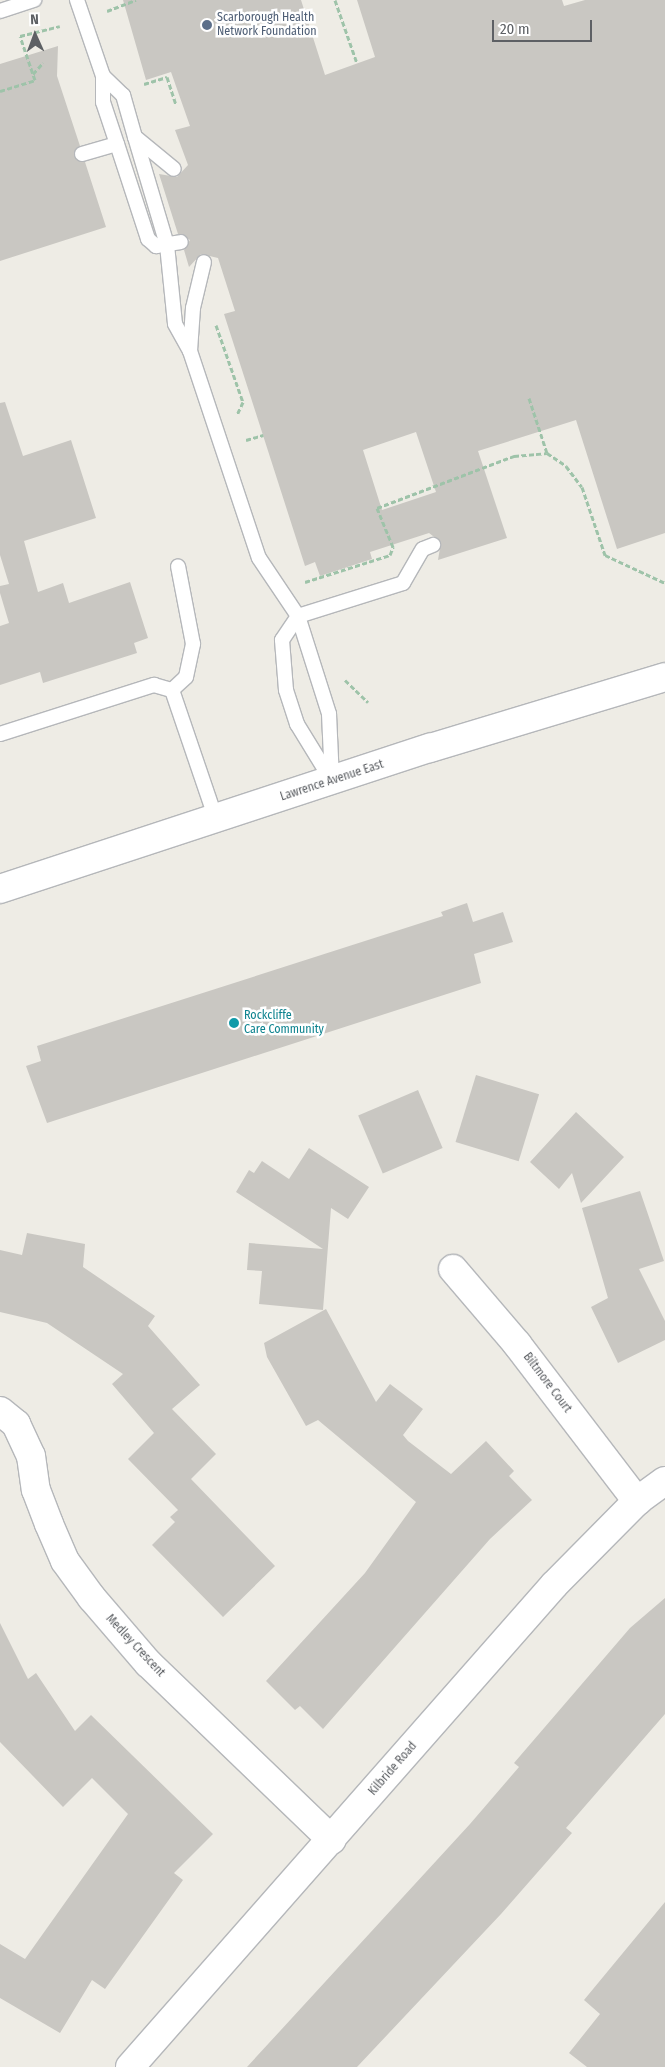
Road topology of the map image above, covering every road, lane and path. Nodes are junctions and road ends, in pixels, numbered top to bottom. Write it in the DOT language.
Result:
graph roads {
  1 [pos="34,0"];
  2 [pos="77,0"];
  3 [pos="136,0"];
  4 [pos="335,0"];
  5 [pos="0,11"];
  6 [pos="110,19"];
  7 [pos="61,26"];
  8 [pos="43,63"];
  9 [pos="357,64"];
  10 [pos="33,74"];
  11 [pos="103,76"];
  12 [pos="134,81"];
  13 [pos="0,91"];
  14 [pos="176,104"];
  15 [pos="136,137"];
  16 [pos="117,144"];
  17 [pos="82,154"];
  18 [pos="174,169"];
  19 [pos="181,242"];
  20 [pos="167,245"];
  21 [pos="204,262"];
  22 [pos="211,322"];
  23 [pos="190,350"];
  24 [pos="529,398"];
  25 [pos="238,426"];
  26 [pos="240,433"];
  27 [pos="263,435"];
  28 [pos="243,440"];
  29 [pos="246,449"];
  30 [pos="547,453"];
  31 [pos="433,546"];
  32 [pos="178,566"];
  33 [pos="300,582"];
  34 [pos="665,583"];
  35 [pos="298,616"];
  36 [pos="341,673"];
  37 [pos="665,677"];
  38 [pos="172,690"];
  39 [pos="368,702"];
  40 [pos="0,734"];
  41 [pos="332,781"];
  42 [pos="216,819"];
  43 [pos="0,889"];
  44 [pos="452,1269"];
  45 [pos="0,1411"];
  46 [pos="665,1481"];
  47 [pos="637,1500"];
  48 [pos="332,1840"];
  49 [pos="130,2067"];
  1 -- 5 [label="lane"];
  2 -- 11 [label="lane"];
  3 -- 6 [label="path"];
  4 -- 9 [label="path"];
  7 -- 10 [label="path"];
  8 -- 10 [label="path"];
  10 -- 13 [label="path"];
  11 -- 15 [label="lane"];
  11 -- 16 [label="lane"];
  12 -- 14 [label="path"];
  15 -- 18 [label="lane"];
  15 -- 20 [label="lane"];
  16 -- 17 [label="lane"];
  16 -- 20 [label="lane"];
  19 -- 20 [label="lane"];
  20 -- 23 [label="lane"];
  21 -- 23 [label="lane"];
  22 -- 25 [label="path"];
  23 -- 35 [label="lane"];
  24 -- 30 [label="path"];
  26 -- 28 [label="path"];
  27 -- 28 [label="path"];
  28 -- 29 [label="path"];
  30 -- 33 [label="path"];
  30 -- 34 [label="path"];
  31 -- 35 [label="lane"];
  32 -- 38 [label="lane"];
  35 -- 41 [label="lane"];
  35 -- 41 [label="lane"];
  36 -- 39 [label="path"];
  37 -- 41 [label="street, Lawrence Avenue East"];
  38 -- 40 [label="lane"];
  38 -- 42 [label="lane"];
  41 -- 42 [label="street, Lawrence Avenue East"];
  42 -- 43 [label="street, Lawrence Avenue East"];
  44 -- 47 [label="street, Biltmore Court"];
  45 -- 48 [label="street, Medley Crescent"];
  46 -- 47 [label="street, Kilbride Road"];
  47 -- 48 [label="street, Kilbride Road"];
  48 -- 49 [label="street, Kilbride Road"];
}
